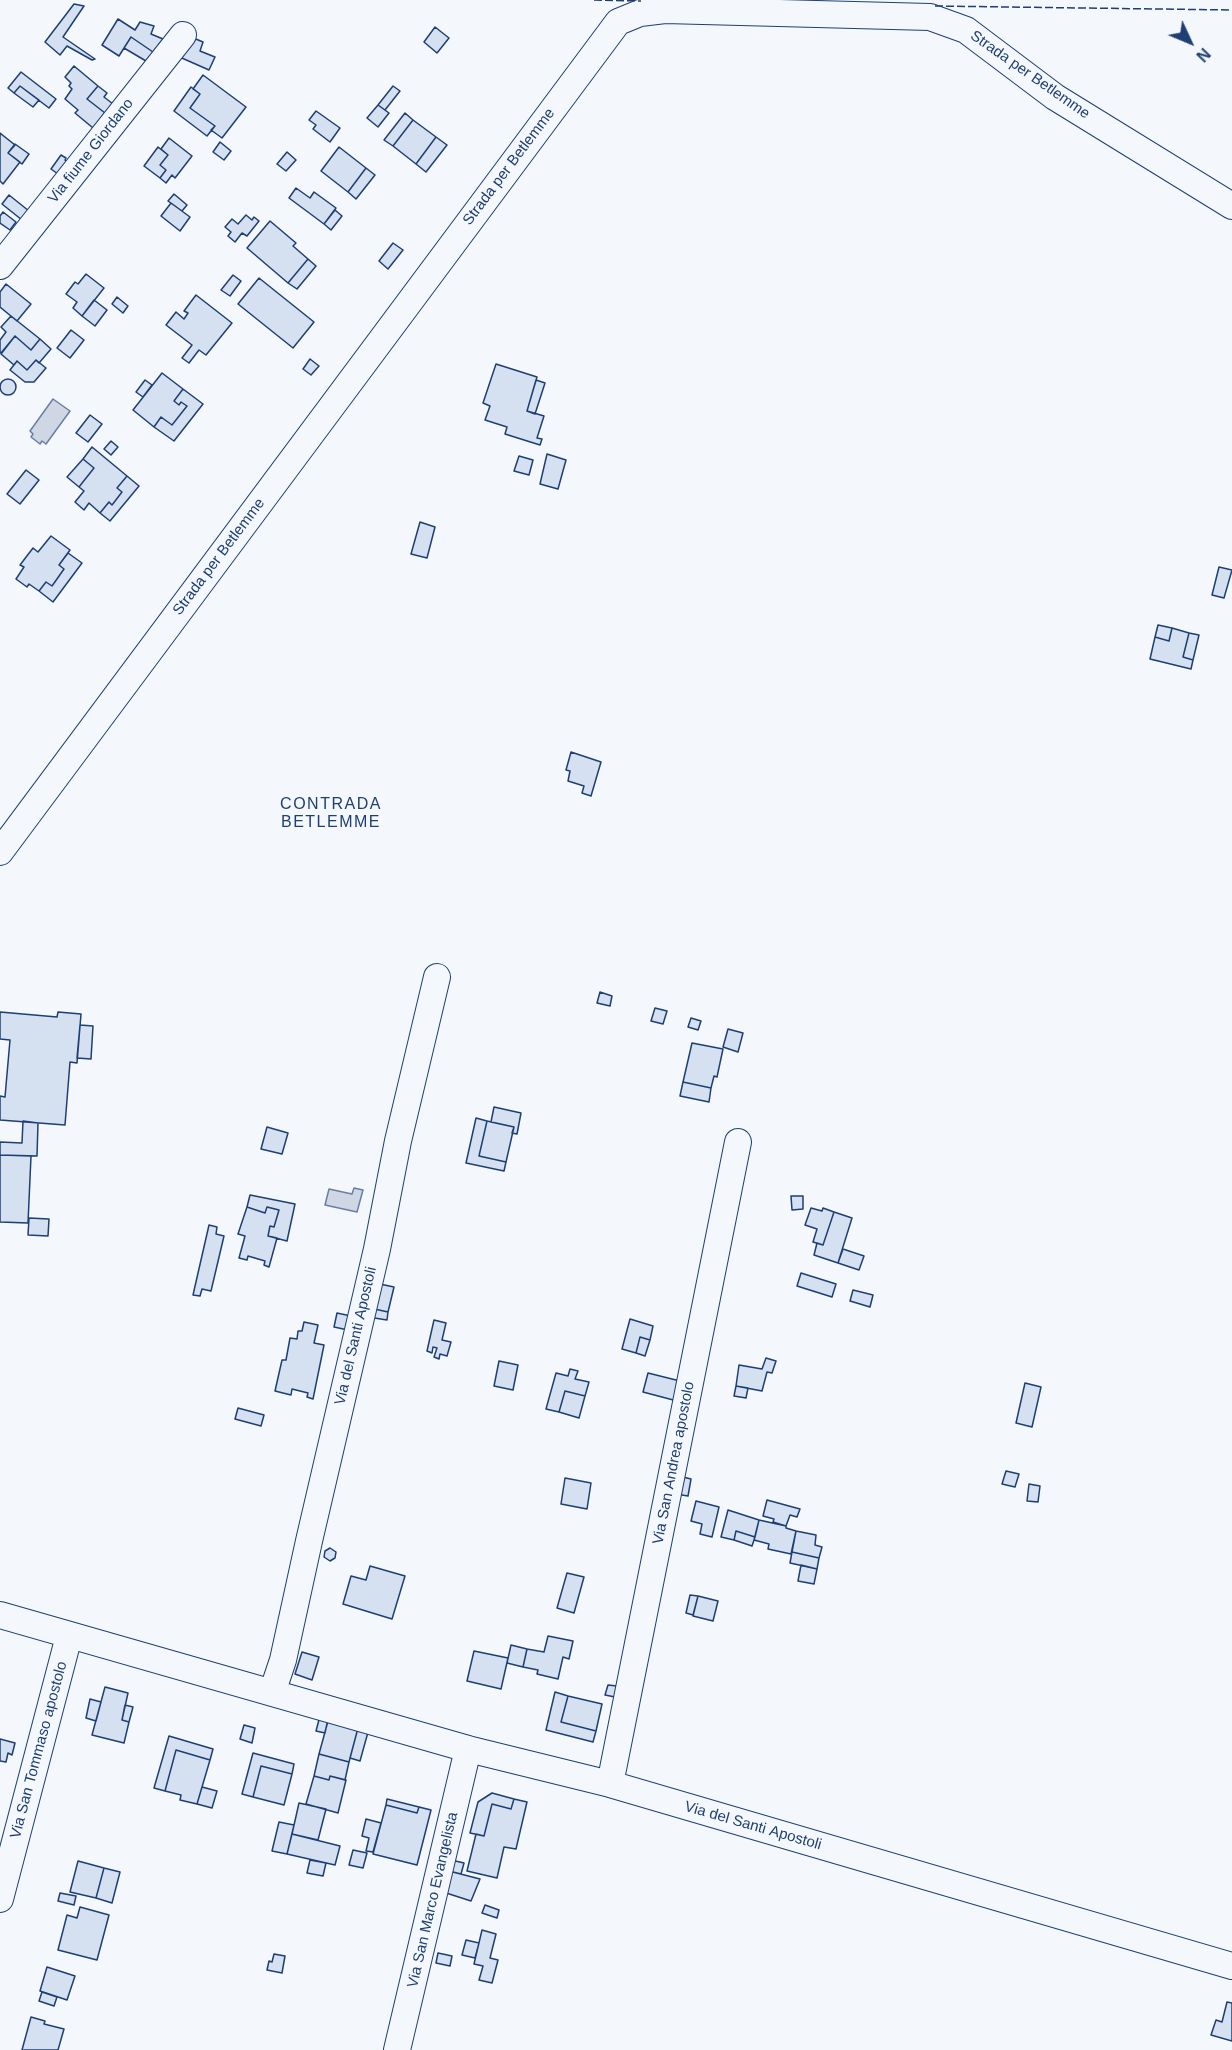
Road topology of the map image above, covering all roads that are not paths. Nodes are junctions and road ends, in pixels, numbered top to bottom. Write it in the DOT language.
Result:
graph roads {
  1 [pos="183,35"];
  2 [pos="1232,206"];
  3 [pos="0,266"];
  4 [pos="0,852"];
  5 [pos="437,977"];
  6 [pos="738,1142"];
  7 [pos="0,1616"];
  8 [pos="69,1636"];
  9 [pos="272,1693"];
  10 [pos="468,1749"];
  11 [pos="610,1784"];
  12 [pos="0,1899"];
  13 [pos="1232,1965"];
  14 [pos="397,2050"];
  1 -- 3 [label="street, Via fiume Giordano"];
  2 -- 4 [label="street, Strada per Betlemme"];
  5 -- 9 [label="street, Via del Santi Apostoli"];
  6 -- 11 [label="street, Via San Andrea apostolo"];
  7 -- 8 [label="street, Via del Santi Apostoli"];
  8 -- 9 [label="street, Via del Santi Apostoli"];
  8 -- 12 [label="street, Via San Tommaso apostolo"];
  9 -- 10 [label="street, Via del Santi Apostoli"];
  10 -- 11 [label="street, Via del Santi Apostoli"];
  10 -- 14 [label="street, Via San Marco Evangelista"];
  11 -- 13 [label="street, Via del Santi Apostoli"];
}
